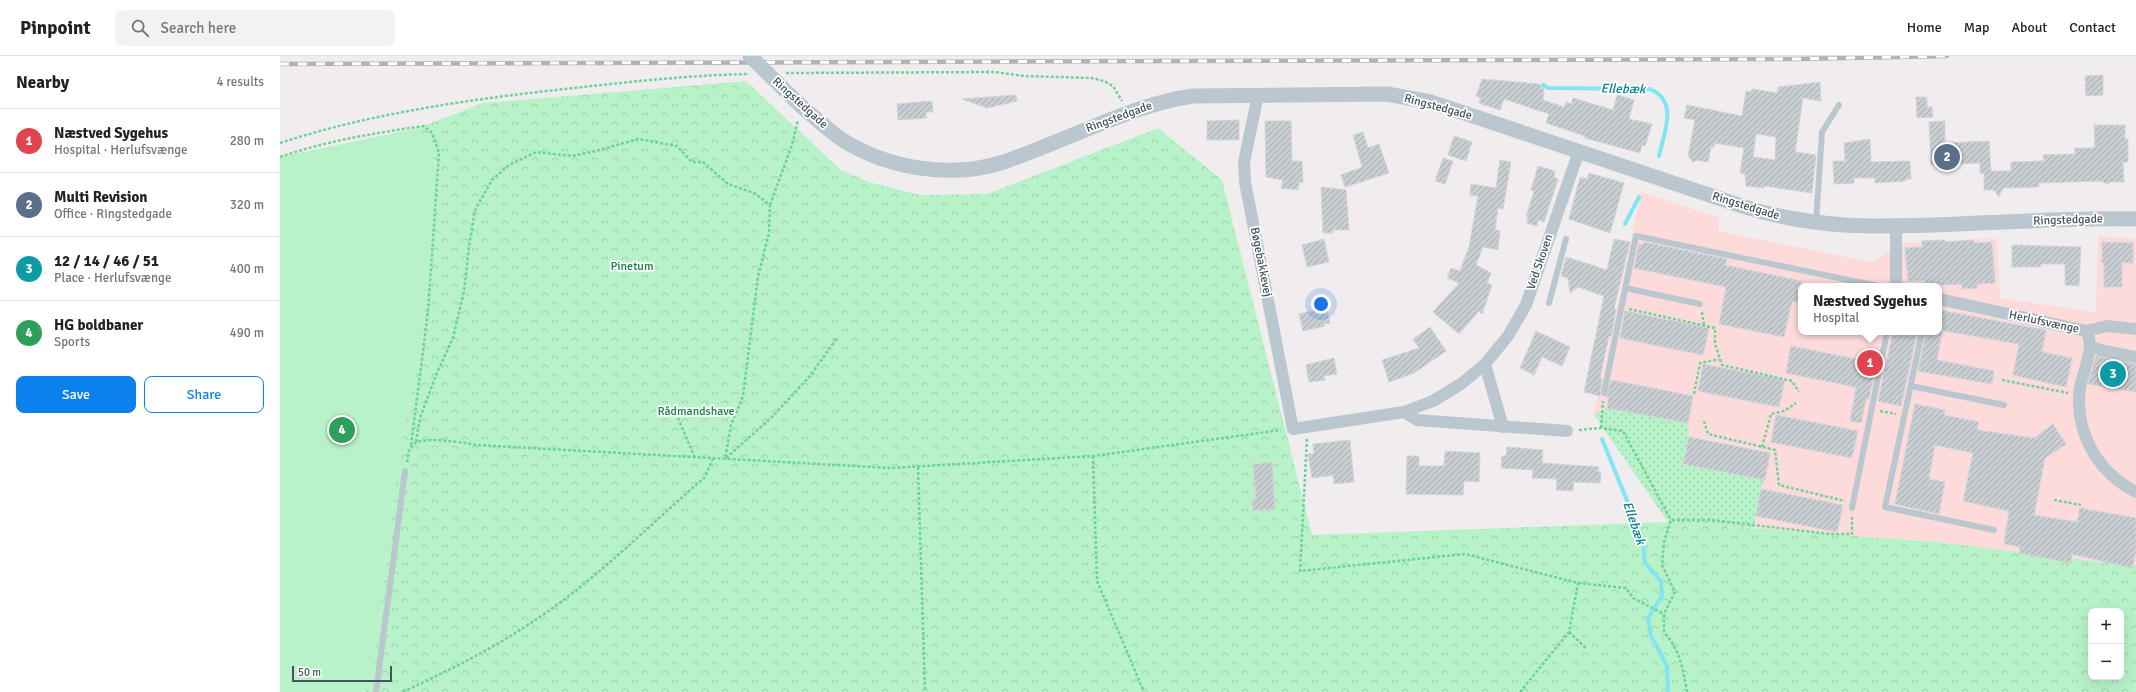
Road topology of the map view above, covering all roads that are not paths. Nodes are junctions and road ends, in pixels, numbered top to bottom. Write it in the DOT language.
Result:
graph roads {
  1 [pos="750,56"];
  2 [pos="1258,95"];
  3 [pos="1839,106"];
  4 [pos="1579,151"];
  5 [pos="2136,219"];
  6 [pos="1816,223"];
  7 [pos="1896,228"];
  8 [pos="1566,239"];
  9 [pos="1863,283"];
  10 [pos="1896,283"];
  11 [pos="1625,288"];
  12 [pos="1942,300"];
  13 [pos="1549,303"];
  14 [pos="1700,304"];
  15 [pos="2136,329"];
  16 [pos="2086,331"];
  17 [pos="1886,335"];
  18 [pos="1921,335"];
  19 [pos="2090,346"];
  20 [pos="2136,356"];
  21 [pos="1485,364"];
  22 [pos="1911,386"];
  23 [pos="1604,393"];
  24 [pos="2004,405"];
  25 [pos="1404,412"];
  26 [pos="1503,427"];
  27 [pos="1293,429"];
  28 [pos="1567,431"];
  29 [pos="405,471"];
  30 [pos="2136,492"];
  31 [pos="1853,506"];
  32 [pos="1994,530"];
  33 [pos="376,692"];
  1 -- 2 [label="street, Ringstedgade, bridge"];
  2 -- 4 [label="street, Ringstedgade"];
  2 -- 27 [label="street, Bøgebakkevej"];
  3 -- 6 [label="lane"];
  4 -- 6 [label="street, Ringstedgade"];
  4 -- 21 [label="street, Ved Skoven"];
  5 -- 7 [label="street, Ringstedgade"];
  6 -- 7 [label="street, Ringstedgade"];
  7 -- 10 [label="street"];
  8 -- 13 [label="lane"];
  9 -- 11 [label="lane"];
  11 -- 14 [label="lane"];
  11 -- 23 [label="lane"];
  12 -- 16 [label="street, Herlufsvænge"];
  15 -- 16 [label="street"];
  16 -- 19 [label="street, Herlufsvænge"];
  17 -- 31 [label="lane"];
  18 -- 22 [label="lane"];
  19 -- 20 [label="street"];
  19 -- 30 [label="street, Herlufsvænge"];
  21 -- 25 [label="street, Ved Skoven"];
  21 -- 26 [label="street"];
  22 -- 24 [label="lane"];
  22 -- 32 [label="lane"];
  25 -- 26 [label="street"];
  25 -- 27 [label="street, Ved Skoven"];
  26 -- 28 [label="street"];
  29 -- 33 [label="lane"];
}
